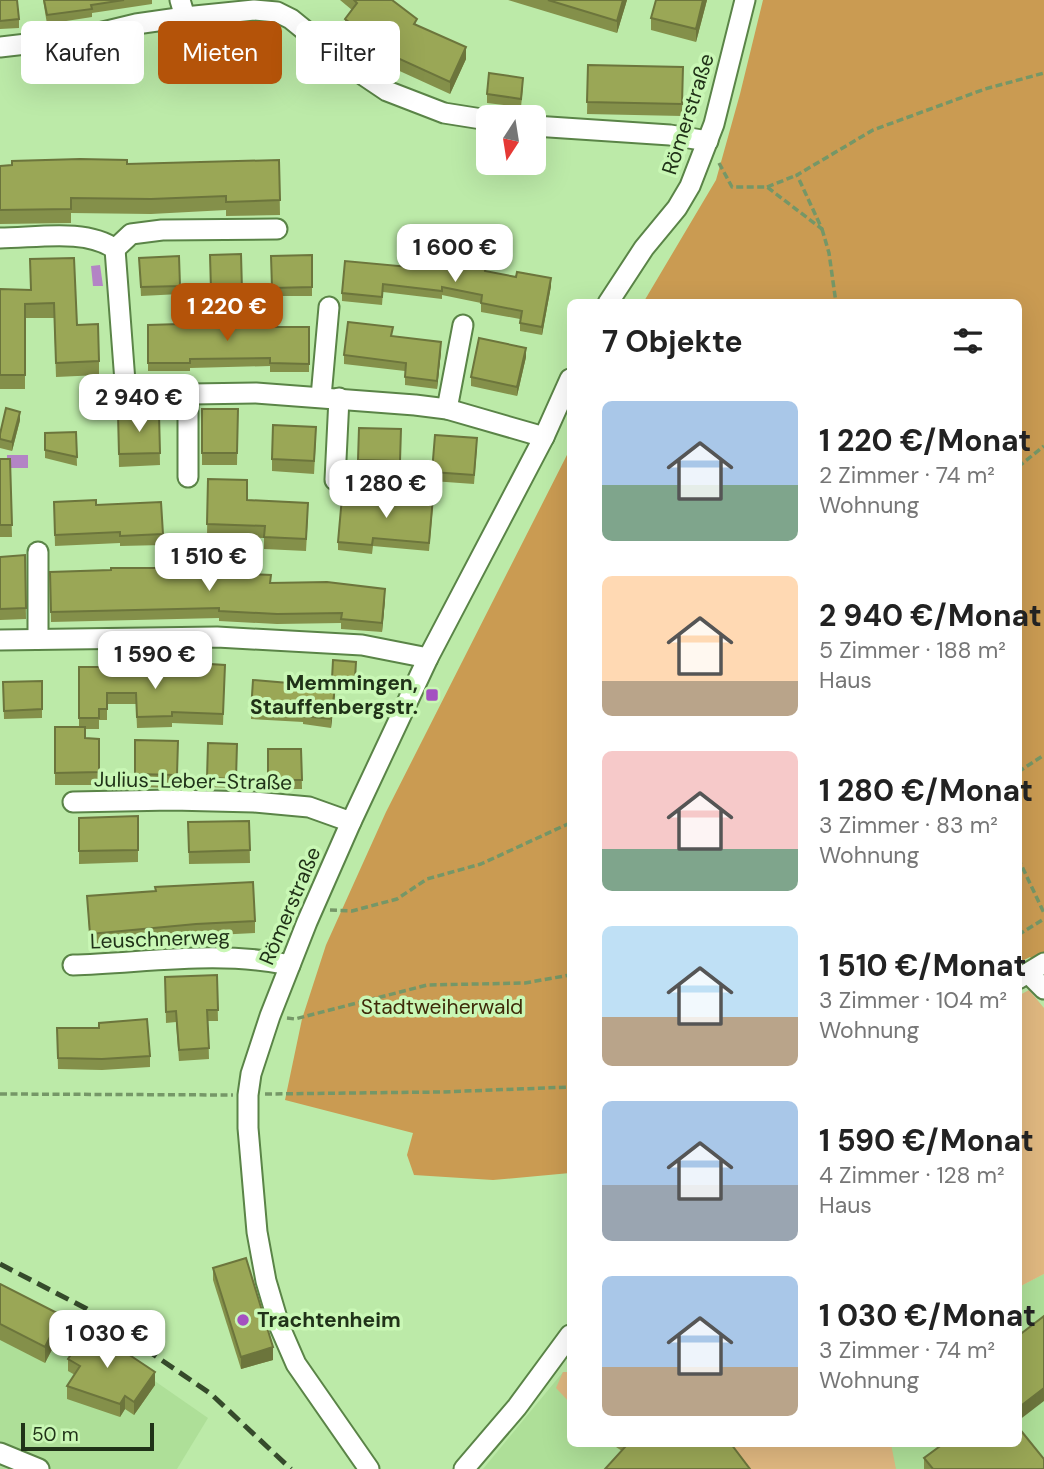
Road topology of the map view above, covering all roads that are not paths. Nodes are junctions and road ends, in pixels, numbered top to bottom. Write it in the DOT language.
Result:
graph roads {
  1 [pos="745,0"];
  2 [pos="182,9"];
  3 [pos="0,47"];
  4 [pos="476,118"];
  5 [pos="546,127"];
  6 [pos="708,141"];
  7 [pos="277,229"];
  8 [pos="0,238"];
  9 [pos="115,248"];
  10 [pos="611,299"];
  11 [pos="329,307"];
  12 [pos="463,325"];
  13 [pos="567,386"];
  14 [pos="188,395"];
  15 [pos="330,397"];
  16 [pos="447,409"];
  17 [pos="544,438"];
  18 [pos="188,477"];
  19 [pos="335,480"];
  20 [pos="37,552"];
  21 [pos="38,639"];
  22 [pos="0,640"];
  23 [pos="428,658"];
  24 [pos="74,802"];
  25 [pos="351,822"];
  26 [pos="73,965"];
  27 [pos="289,965"];
  28 [pos="1030,972"];
  29 [pos="1044,989"];
  30 [pos="567,1339"];
  31 [pos="0,1453"];
  32 [pos="39,1469"];
  33 [pos="369,1469"];
  34 [pos="464,1469"];
  1 -- 6 [label="street, Römerstraße"];
  2 -- 3 [label="street"];
  2 -- 4 [label="street"];
  5 -- 6 [label="street"];
  6 -- 10 [label="street, Römerstraße"];
  7 -- 9 [label="street"];
  8 -- 9 [label="street"];
  9 -- 14 [label="street"];
  11 -- 15 [label="street"];
  12 -- 16 [label="street"];
  13 -- 17 [label="street, Römerstraße"];
  14 -- 15 [label="street"];
  14 -- 18 [label="street"];
  15 -- 16 [label="street"];
  15 -- 19 [label="street"];
  16 -- 17 [label="street"];
  17 -- 23 [label="street, Römerstraße"];
  20 -- 21 [label="street"];
  21 -- 22 [label="street"];
  21 -- 23 [label="street"];
  23 -- 25 [label="street, Römerstraße"];
  24 -- 25 [label="street, Julius-Leber-Straße"];
  25 -- 27 [label="street, Römerstraße"];
  26 -- 27 [label="street, Leuschnerweg"];
  27 -- 33 [label="street, Römerstraße"];
  28 -- 29 [label="street"];
  30 -- 34 [label="street"];
  31 -- 32 [label="street"];
}
